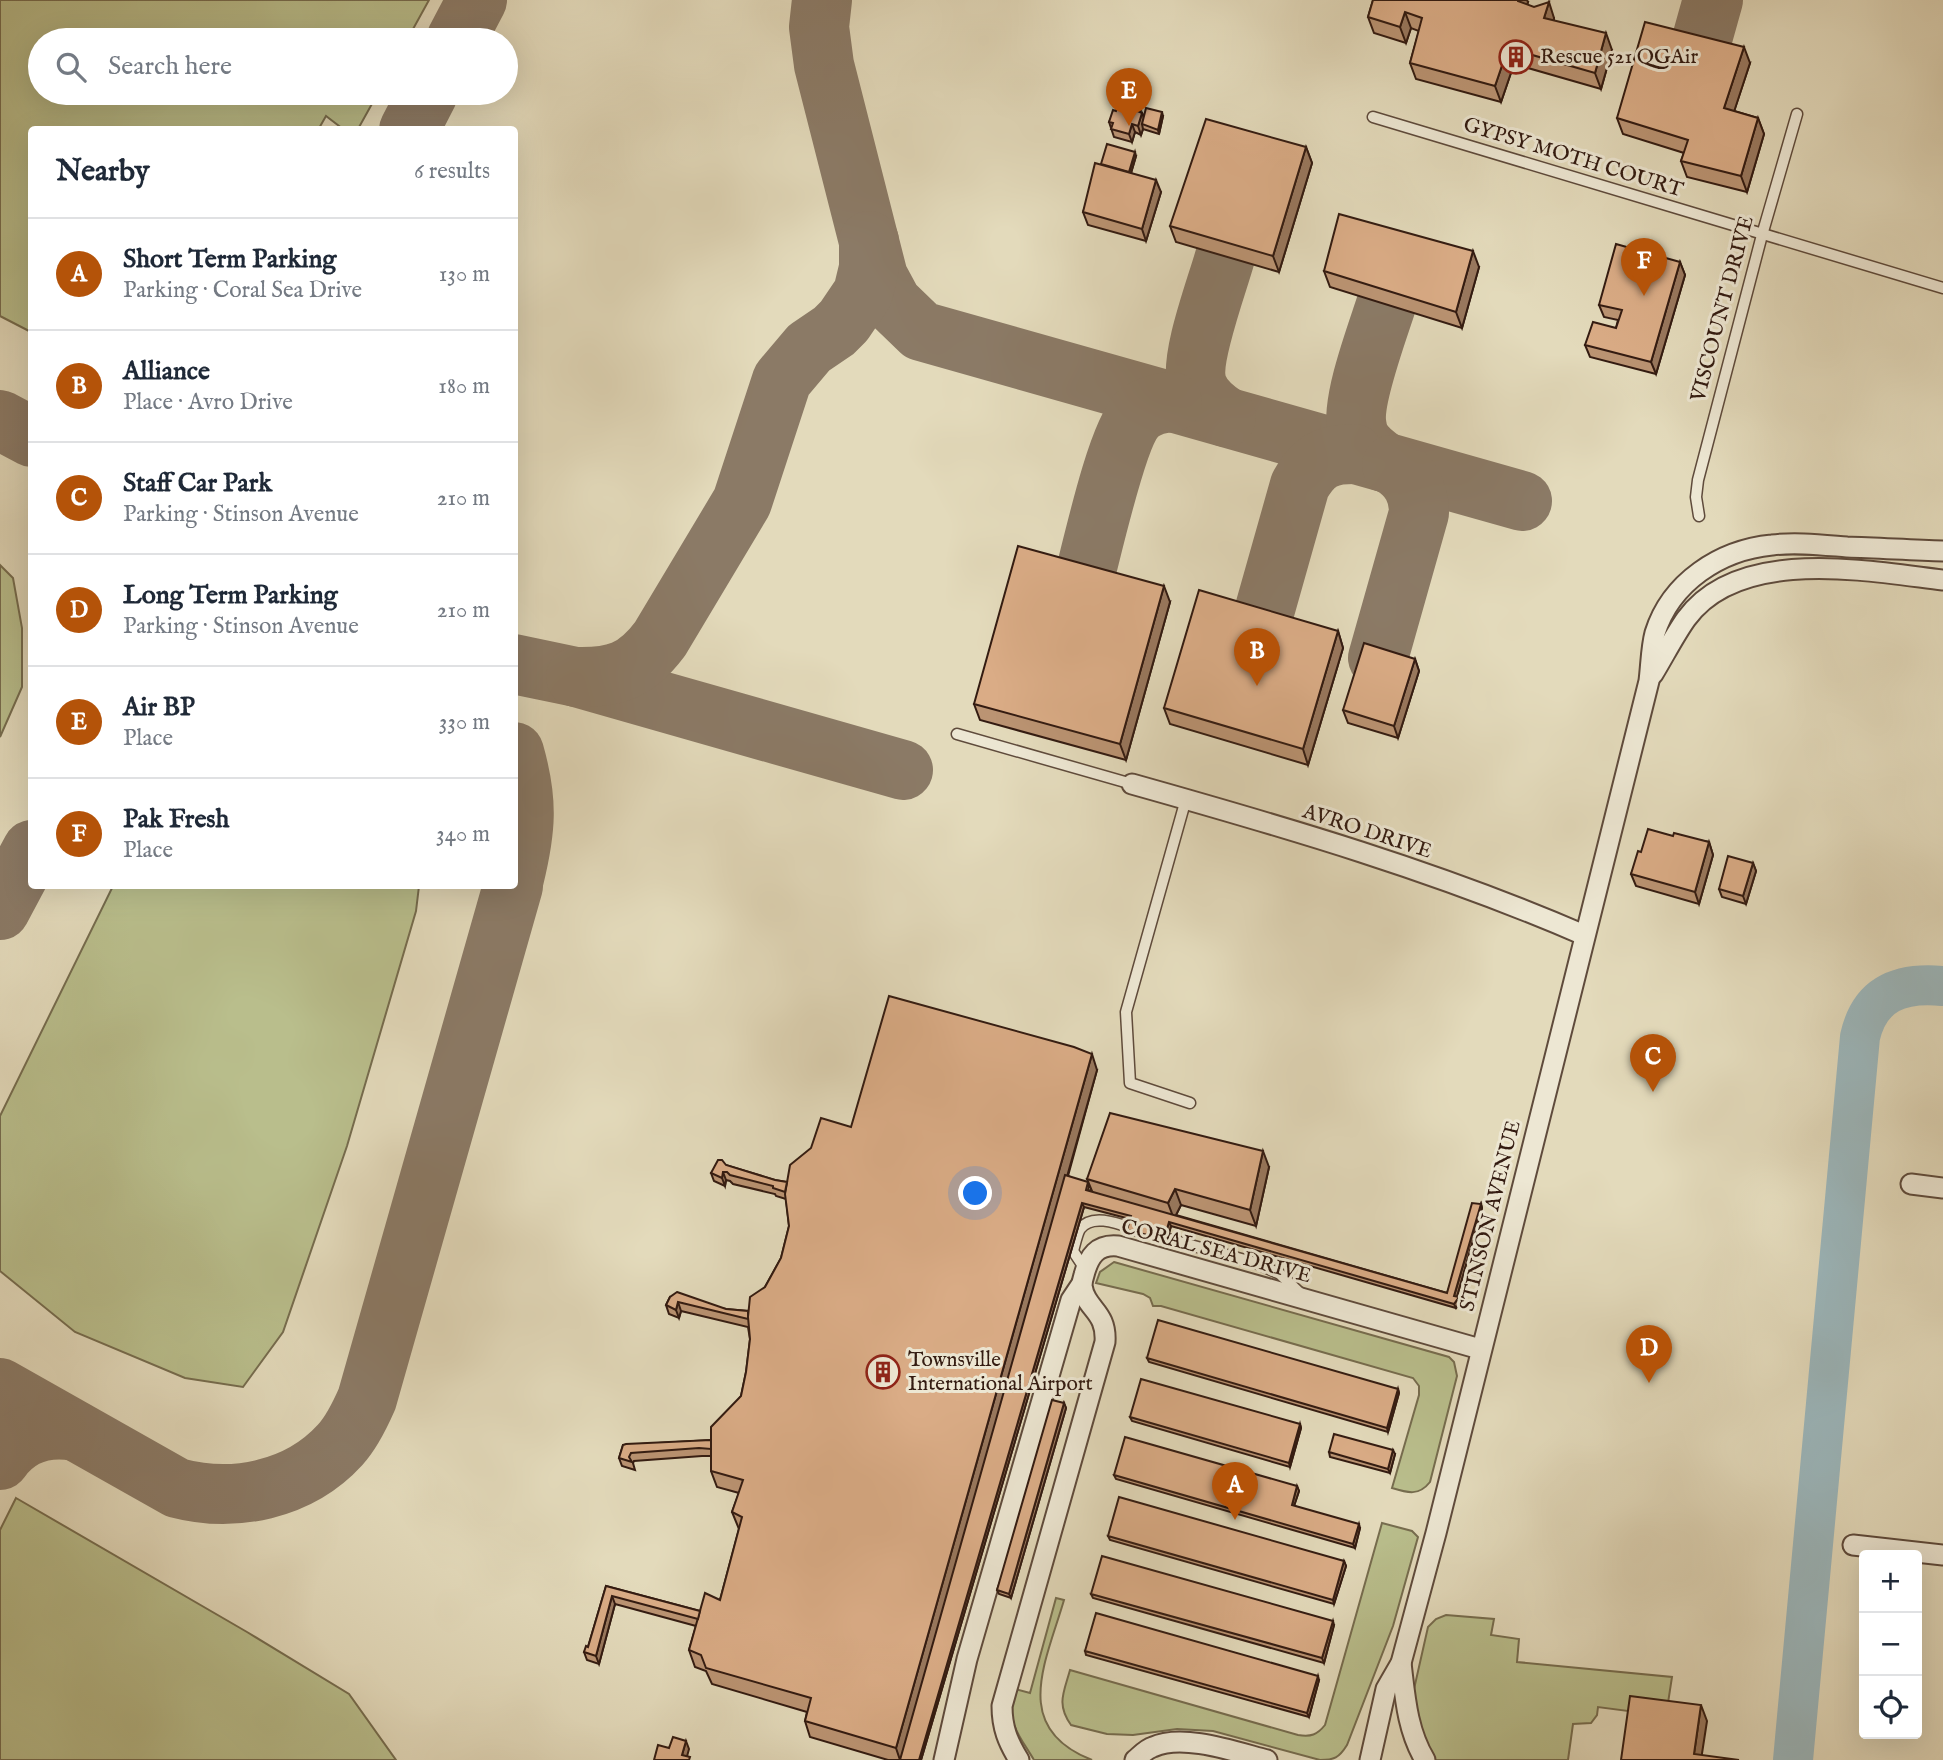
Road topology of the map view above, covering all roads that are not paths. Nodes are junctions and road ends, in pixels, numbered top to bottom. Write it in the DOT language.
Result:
graph roads {
  1 [pos="1797,114"];
  2 [pos="1373,117"];
  3 [pos="1762,235"];
  4 [pos="1943,288"];
  5 [pos="1699,516"];
  6 [pos="1943,551"];
  7 [pos="1943,580"];
  8 [pos="1649,681"];
  9 [pos="957,734"];
  10 [pos="1132,784"];
  11 [pos="1186,799"];
  12 [pos="1584,935"];
  13 [pos="1190,1103"];
  14 [pos="1911,1184"];
  15 [pos="1943,1188"];
  16 [pos="1083,1277"];
  17 [pos="1307,1300"];
  18 [pos="1480,1349"];
  19 [pos="1853,1545"];
  20 [pos="1943,1555"];
  21 [pos="1401,1662"];
  22 [pos="944,1760"];
  23 [pos="1019,1760"];
  24 [pos="1135,1760"];
  25 [pos="1267,1760"];
  26 [pos="1370,1760"];
  27 [pos="1425,1760"];
  1 -- 3 [label="lane, VISCOUNT DRIVE"];
  2 -- 3 [label="lane, GYPSY MOTH COURT"];
  3 -- 4 [label="lane, GYPSY MOTH COURT"];
  3 -- 5 [label="lane, VISCOUNT DRIVE"];
  6 -- 8 [label="street"];
  7 -- 8 [label="street"];
  8 -- 12 [label="street, STINSON AVENUE"];
  9 -- 10 [label="lane"];
  10 -- 11 [label="street, AVRO DRIVE"];
  11 -- 12 [label="street, AVRO DRIVE"];
  11 -- 13 [label="lane"];
  12 -- 18 [label="street, STINSON AVENUE"];
  14 -- 15 [label="street"];
  16 -- 17 [label="street, CORAL SEA DRIVE"];
  16 -- 17 [label="lane"];
  16 -- 22 [label="street, CORAL SEA DRIVE"];
  16 -- 23 [label="street"];
  17 -- 18 [label="street, CORAL SEA DRIVE"];
  18 -- 21 [label="street, STINSON AVENUE"];
  19 -- 20 [label="street"];
  21 -- 26 [label="street, STINSON AVENUE"];
  21 -- 27 [label="street"];
  24 -- 25 [label="street"];
}
